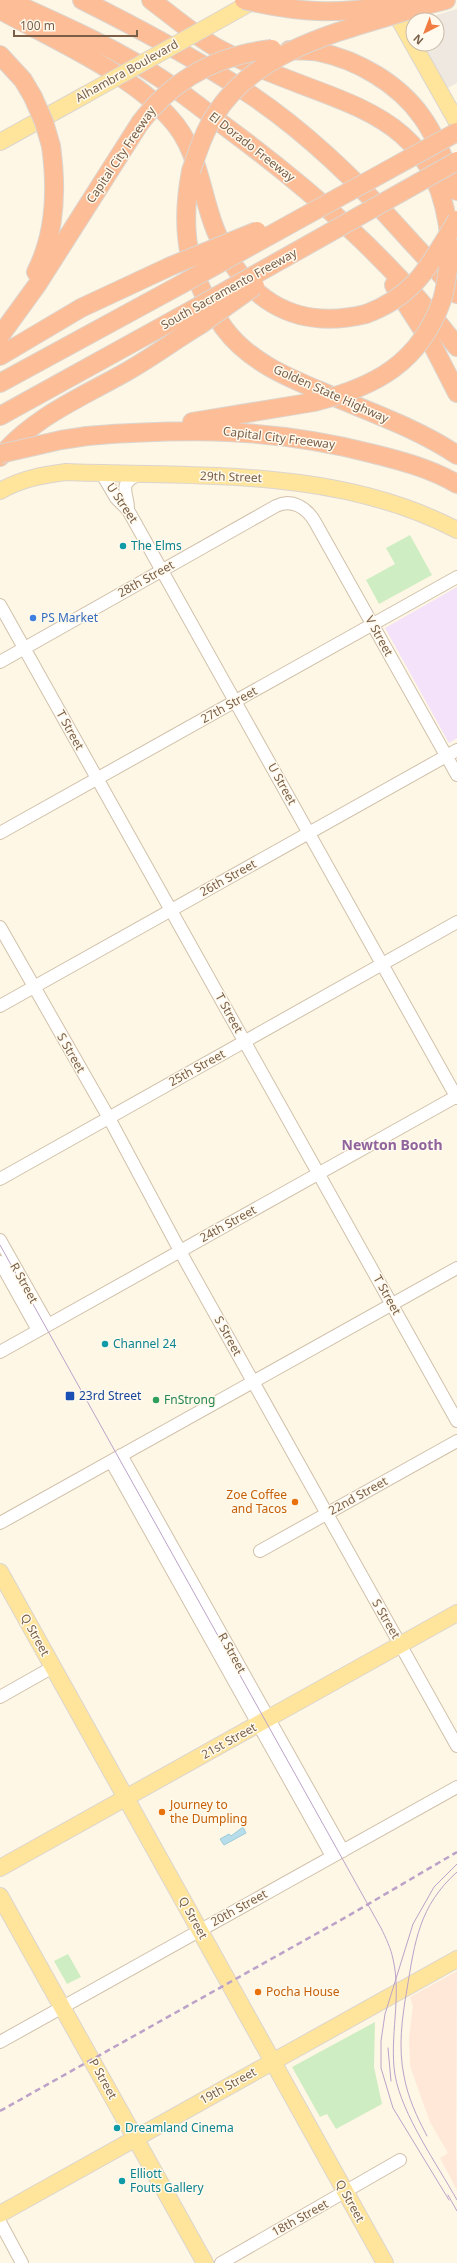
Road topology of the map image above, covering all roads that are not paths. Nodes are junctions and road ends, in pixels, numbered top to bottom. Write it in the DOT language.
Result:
graph roads {
  1 [pos="7,0"];
  2 [pos="82,0"];
  3 [pos="102,0"];
  4 [pos="244,0"];
  5 [pos="255,0"];
  6 [pos="388,0"];
  7 [pos="446,0"];
  8 [pos="152,1"];
  9 [pos="422,3"];
  10 [pos="0,10"];
  11 [pos="405,30"];
  12 [pos="157,38"];
  13 [pos="418,52"];
  14 [pos="0,55"];
  15 [pos="457,122"];
  16 [pos="457,132"];
  17 [pos="0,142"];
  18 [pos="457,161"];
  19 [pos="457,191"];
  20 [pos="329,203"];
  21 [pos="387,213"];
  22 [pos="457,220"];
  23 [pos="380,258"];
  24 [pos="457,278"];
  25 [pos="457,294"];
  26 [pos="196,317"];
  27 [pos="4,331"];
  28 [pos="457,347"];
  29 [pos="0,356"];
  30 [pos="0,383"];
  31 [pos="457,393"];
  32 [pos="0,416"];
  33 [pos="158,431"];
  34 [pos="454,453"];
  35 [pos="0,455"];
  36 [pos="102,474"];
  37 [pos="138,475"];
  38 [pos="457,484"];
  39 [pos="0,491"];
  40 [pos="294,504"];
  41 [pos="128,510"];
  42 [pos="457,530"];
  43 [pos="162,570"];
  44 [pos="457,577"];
  45 [pos="0,605"];
  46 [pos="373,625"];
  47 [pos="25,649"];
  48 [pos="0,662"];
  49 [pos="236,701"];
  50 [pos="452,753"];
  51 [pos="457,775"];
  52 [pos="98,779"];
  53 [pos="0,833"];
  54 [pos="309,833"];
  55 [pos="171,910"];
  56 [pos="457,922"];
  57 [pos="0,927"];
  58 [pos="382,964"];
  59 [pos="34,988"];
  60 [pos="0,1006"];
  61 [pos="245,1042"];
  62 [pos="457,1097"];
  63 [pos="109,1118"];
  64 [pos="318,1173"];
  65 [pos="0,1179"];
  66 [pos="0,1240"];
  67 [pos="181,1250"];
  68 [pos="0,1262"];
  69 [pos="457,1268"];
  70 [pos="392,1305"];
  71 [pos="43,1328"];
  72 [pos="0,1352"];
  73 [pos="254,1382"];
  74 [pos="457,1421"];
  75 [pos="457,1441"];
  76 [pos="116,1458"];
  77 [pos="328,1513"];
  78 [pos="0,1523"];
  79 [pos="260,1551"];
  80 [pos="0,1572"];
  81 [pos="457,1613"];
  82 [pos="401,1644"];
  83 [pos="53,1667"];
  84 [pos="0,1697"];
  85 [pos="263,1721"];
  86 [pos="457,1746"];
  87 [pos="457,1787"];
  88 [pos="126,1798"];
  89 [pos="338,1854"];
  90 [pos="0,1868"];
  91 [pos="0,1896"];
  92 [pos="200,1930"];
  93 [pos="457,1959"];
  94 [pos="62,2007"];
  95 [pos="0,2042"];
  96 [pos="273,2062"];
  97 [pos="136,2138"];
  98 [pos="400,2160"];
  99 [pos="346,2192"];
  100 [pos="0,2214"];
  101 [pos="0,2222"];
  102 [pos="22,2263"];
  103 [pos="205,2263"];
  104 [pos="221,2263"];
  105 [pos="385,2263"];
  1 -- 23 [label="highway, El Dorado Freeway"];
  2 -- 12 [label="highway"];
  3 -- 12 [label="highway"];
  4 -- 9 [label="highway, bridge"];
  5 -- 17 [label="main road, Alhambra Boulevard, bridge"];
  6 -- 11 [label="main road"];
  7 -- 9 [label="highway, Golden State Highway"];
  8 -- 33 [label="highway, bridge"];
  9 -- 34 [label="highway, Golden State Highway, bridge"];
  10 -- 22 [label="highway, bridge"];
  12 -- 21 [label="highway"];
  13 -- 15 [label="main road"];
  14 -- 27 [label="highway, bridge"];
  16 -- 20 [label="highway, bridge"];
  18 -- 26 [label="highway, South Sacramento Freeway, bridge"];
  19 -- 27 [label="highway, Capital City Freeway, bridge"];
  20 -- 29 [label="highway, bridge"];
  20 -- 30 [label="highway, bridge"];
  21 -- 24 [label="highway"];
  21 -- 25 [label="highway"];
  23 -- 28 [label="highway, El Dorado Freeway"];
  23 -- 31 [label="highway"];
  26 -- 32 [label="highway, South Sacramento Freeway"];
  26 -- 35 [label="highway"];
  33 -- 35 [label="highway, Capital City Freeway, bridge"];
  33 -- 38 [label="highway, Capital City Freeway"];
  36 -- 37 [label="main road, 29th Street"];
  36 -- 39 [label="main road, 29th Street"];
  36 -- 41 [label="street, U Street"];
  37 -- 41 [label="street"];
  37 -- 42 [label="main road, 29th Street"];
  40 -- 43 [label="street, 28th Street"];
  40 -- 46 [label="street, V Street"];
  41 -- 43 [label="street, U Street"];
  43 -- 47 [label="street, 28th Street"];
  43 -- 49 [label="street, U Street"];
  44 -- 46 [label="street, 27th Street"];
  45 -- 47 [label="street, T Street"];
  46 -- 49 [label="street, 27th Street"];
  46 -- 50 [label="street, V Street"];
  47 -- 48 [label="street, 28th Street"];
  47 -- 52 [label="street, T Street"];
  49 -- 52 [label="street, 27th Street"];
  49 -- 54 [label="street, U Street"];
  50 -- 51 [label="street, V Street"];
  50 -- 54 [label="street, 26th Street"];
  52 -- 53 [label="street, 27th Street"];
  52 -- 55 [label="street, T Street"];
  54 -- 55 [label="street, 26th Street"];
  54 -- 58 [label="street, U Street"];
  55 -- 59 [label="street, 26th Street"];
  55 -- 61 [label="street, T Street"];
  56 -- 58 [label="street, 25th Street"];
  57 -- 59 [label="street, S Street"];
  58 -- 61 [label="street, 25th Street"];
  58 -- 62 [label="street, U Street"];
  59 -- 60 [label="street, 26th Street"];
  59 -- 63 [label="street, S Street"];
  61 -- 63 [label="street, 25th Street"];
  61 -- 64 [label="street, T Street"];
  62 -- 64 [label="street, 24th Street"];
  63 -- 65 [label="street, 25th Street"];
  63 -- 67 [label="street, S Street"];
  64 -- 67 [label="street, 24th Street"];
  64 -- 70 [label="street, T Street"];
  66 -- 71 [label="street, R Street"];
  67 -- 71 [label="street, 24th Street"];
  67 -- 73 [label="street, S Street"];
  68 -- 71 [label="street, R Street"];
  69 -- 70 [label="street"];
  70 -- 73 [label="street"];
  70 -- 74 [label="street, T Street"];
  71 -- 72 [label="street, 24th Street"];
  73 -- 76 [label="street"];
  73 -- 77 [label="street, S Street"];
  75 -- 77 [label="street, 22nd Street"];
  76 -- 78 [label="street"];
  76 -- 85 [label="street, R Street"];
  77 -- 79 [label="street, 22nd Street"];
  77 -- 82 [label="street, S Street"];
  80 -- 83 [label="main road, Q Street"];
  81 -- 82 [label="main road, 21st Street"];
  82 -- 85 [label="main road, 21st Street"];
  82 -- 86 [label="street, S Street"];
  83 -- 84 [label="street"];
  83 -- 88 [label="main road, Q Street"];
  85 -- 88 [label="main road, 21st Street"];
  85 -- 89 [label="street, R Street"];
  87 -- 89 [label="street, 20th Street"];
  88 -- 90 [label="main road, 21st Street"];
  88 -- 92 [label="main road, Q Street"];
  89 -- 92 [label="street, 20th Street"];
  91 -- 94 [label="main road, P Street"];
  92 -- 94 [label="street, 20th Street"];
  92 -- 96 [label="main road, Q Street"];
  93 -- 96 [label="main road, 19th Street"];
  94 -- 95 [label="street, 20th Street"];
  94 -- 97 [label="main road, P Street"];
  96 -- 97 [label="main road, 19th Street"];
  96 -- 99 [label="main road, Q Street"];
  97 -- 100 [label="main road, 19th Street"];
  97 -- 103 [label="main road, P Street"];
  98 -- 99 [label="street, 18th Street"];
  99 -- 104 [label="street, 18th Street"];
  99 -- 105 [label="main road, Q Street"];
  101 -- 102 [label="street"];
}
